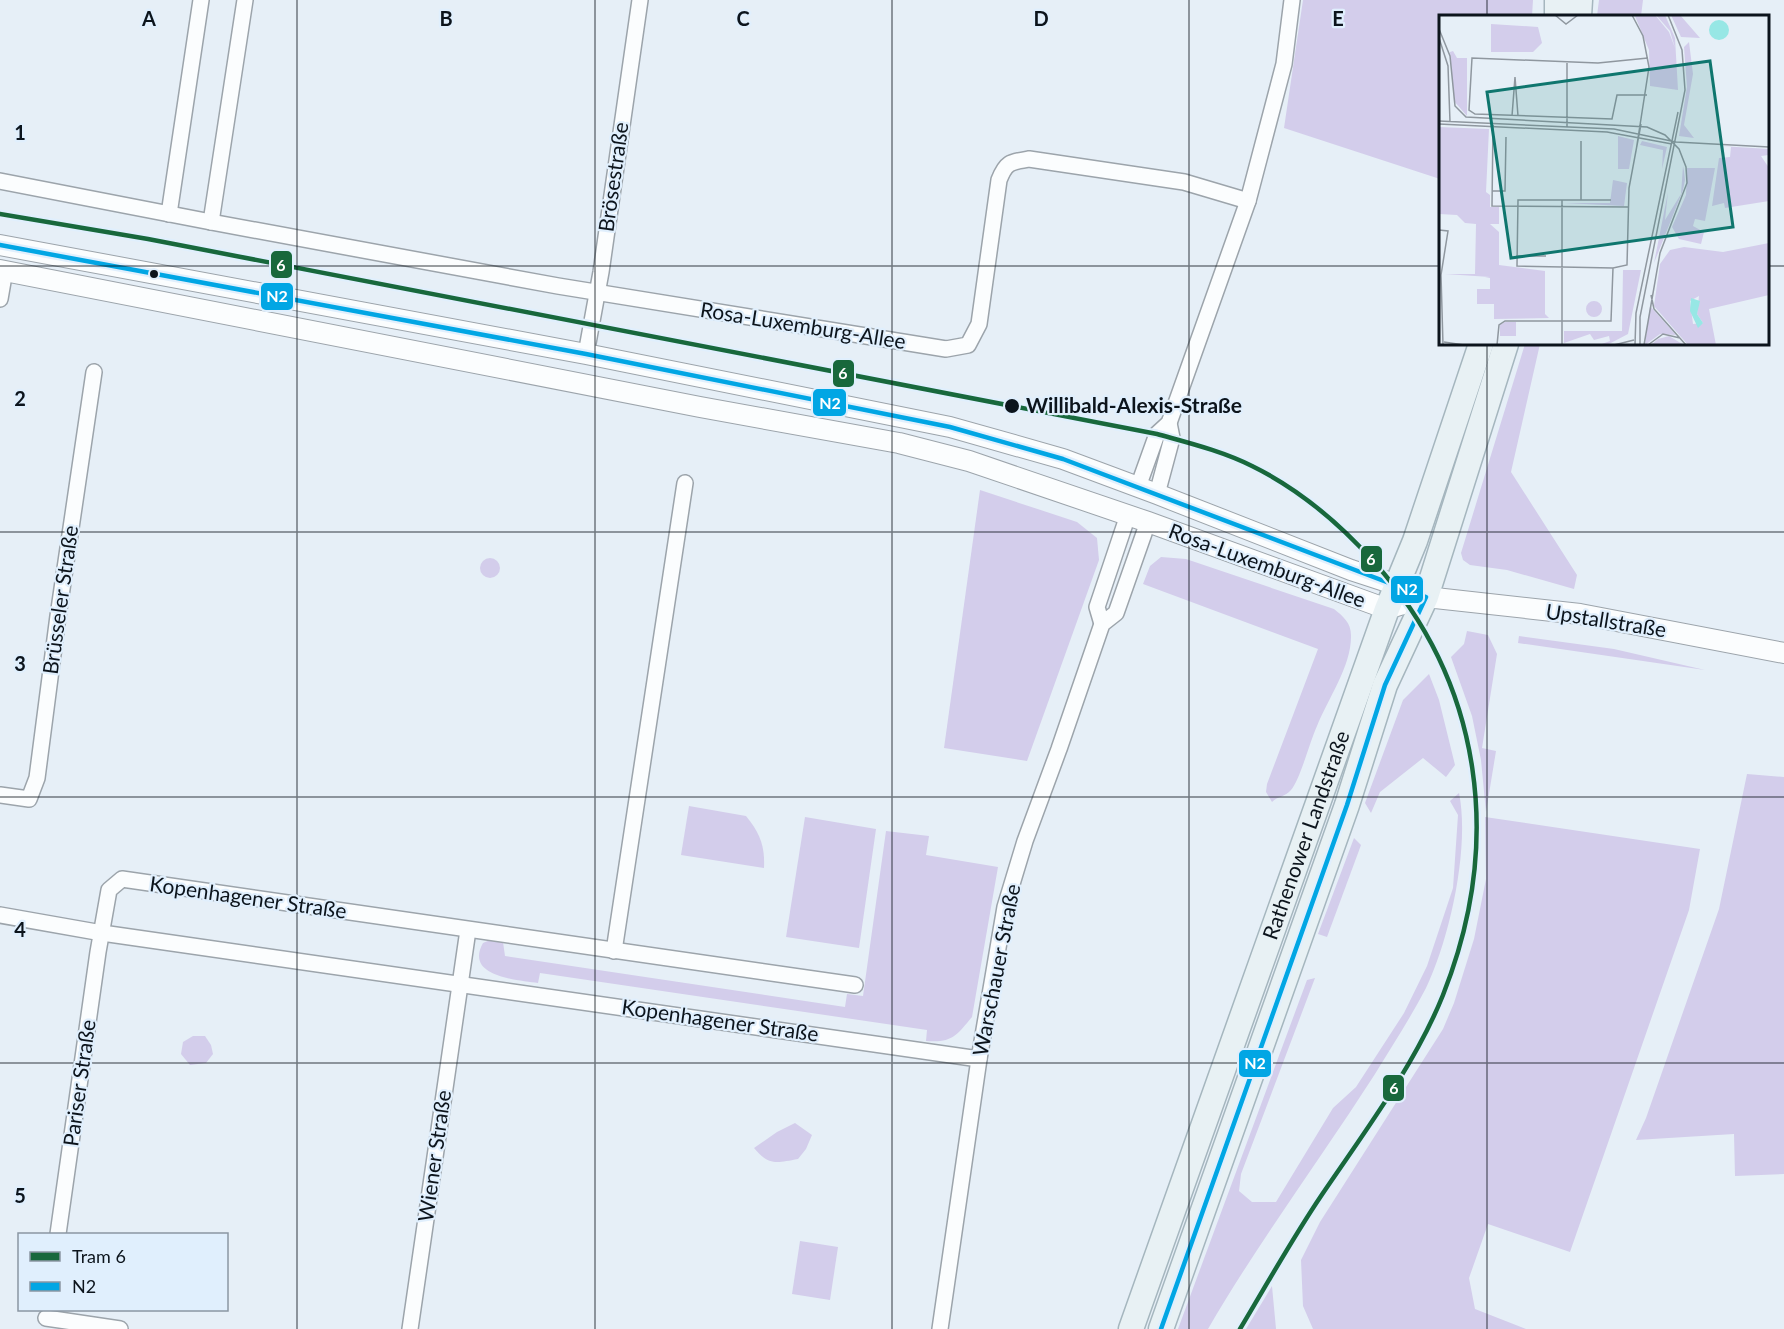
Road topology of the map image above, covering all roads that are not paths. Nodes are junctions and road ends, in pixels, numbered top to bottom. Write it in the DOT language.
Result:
graph roads {
  1 [pos="201,0"];
  2 [pos="245,0"];
  3 [pos="640,0"];
  4 [pos="1292,0"];
  5 [pos="1580,0"];
  6 [pos="1579,15"];
  7 [pos="0,181"];
  8 [pos="1248,201"];
  9 [pos="169,214"];
  10 [pos="211,222"];
  11 [pos="5,246"];
  12 [pos="3,270"];
  13 [pos="597,292"];
  14 [pos="0,299"];
  15 [pos="1481,345"];
  16 [pos="1506,345"];
  17 [pos="586,354"];
  18 [pos="94,372"];
  19 [pos="581,384"];
  20 [pos="685,483"];
  21 [pos="1148,490"];
  22 [pos="1128,515"];
  23 [pos="1148,522"];
  24 [pos="1397,585"];
  25 [pos="1426,597"];
  26 [pos="1387,609"];
  27 [pos="1102,624"];
  28 [pos="1784,653"];
  29 [pos="0,795"];
  30 [pos="0,915"];
  31 [pos="468,930"];
  32 [pos="102,933"];
  33 [pos="614,951"];
  34 [pos="460,984"];
  35 [pos="855,985"];
  36 [pos="980,1059"];
  37 [pos="58,1233"];
  38 [pos="46,1319"];
  39 [pos="120,1329"];
  40 [pos="410,1329"];
  41 [pos="940,1329"];
  42 [pos="1131,1329"];
  43 [pos="1161,1329"];
  1 -- 9 [label="street"];
  2 -- 10 [label="street"];
  3 -- 13 [label="street, Brösestraße"];
  4 -- 8 [label="street"];
  5 -- 6 [label="main road"];
  7 -- 9 [label="street, Rosa-Luxemburg-Allee"];
  8 -- 13 [label="street, Rosa-Luxemburg-Allee"];
  8 -- 21 [label="street"];
  9 -- 10 [label="street, Rosa-Luxemburg-Allee"];
  10 -- 13 [label="street, Rosa-Luxemburg-Allee"];
  11 -- 12 [label="street, Rosa-Luxemburg-Allee"];
  11 -- 17 [label="street, Rosa-Luxemburg-Allee"];
  12 -- 14 [label="street"];
  12 -- 19 [label="street, Rosa-Luxemburg-Allee"];
  13 -- 17 [label="street, Brösestraße"];
  15 -- 24 [label="main road, Rathenower Landstraße"];
  16 -- 25 [label="main road, Rathenower Landstraße"];
  17 -- 19 [label="street"];
  17 -- 21 [label="street, Rosa-Luxemburg-Allee"];
  18 -- 29 [label="street, Brüsseler Straße"];
  19 -- 22 [label="street, Rosa-Luxemburg-Allee"];
  20 -- 33 [label="street"];
  21 -- 22 [label="street"];
  21 -- 23 [label="street, Rosa-Luxemburg-Allee"];
  21 -- 24 [label="street, Rosa-Luxemburg-Allee"];
  22 -- 23 [label="street, Rosa-Luxemburg-Allee"];
  22 -- 27 [label="street, Warschauer Straße"];
  23 -- 26 [label="street, Rosa-Luxemburg-Allee"];
  23 -- 27 [label="street, Warschauer Straße"];
  24 -- 25 [label="street, Upstallstraße"];
  24 -- 26 [label="main road, Rathenower Landstraße"];
  25 -- 26 [label="street, Upstallstraße"];
  25 -- 28 [label="street, Upstallstraße"];
  25 -- 43 [label="main road, Rathenower Landstraße"];
  26 -- 42 [label="main road, Rathenower Landstraße"];
  27 -- 36 [label="street, Warschauer Straße"];
  30 -- 32 [label="street, Kopenhagener Straße"];
  31 -- 32 [label="street, Kopenhagener Straße"];
  31 -- 33 [label="street, Kopenhagener Straße"];
  31 -- 34 [label="street"];
  32 -- 34 [label="street, Kopenhagener Straße"];
  32 -- 37 [label="street, Pariser Straße"];
  33 -- 35 [label="street, Kopenhagener Straße"];
  34 -- 36 [label="street, Kopenhagener Straße"];
  34 -- 40 [label="street, Wiener Straße"];
  36 -- 41 [label="street, Warschauer Straße"];
  38 -- 39 [label="street"];
}
